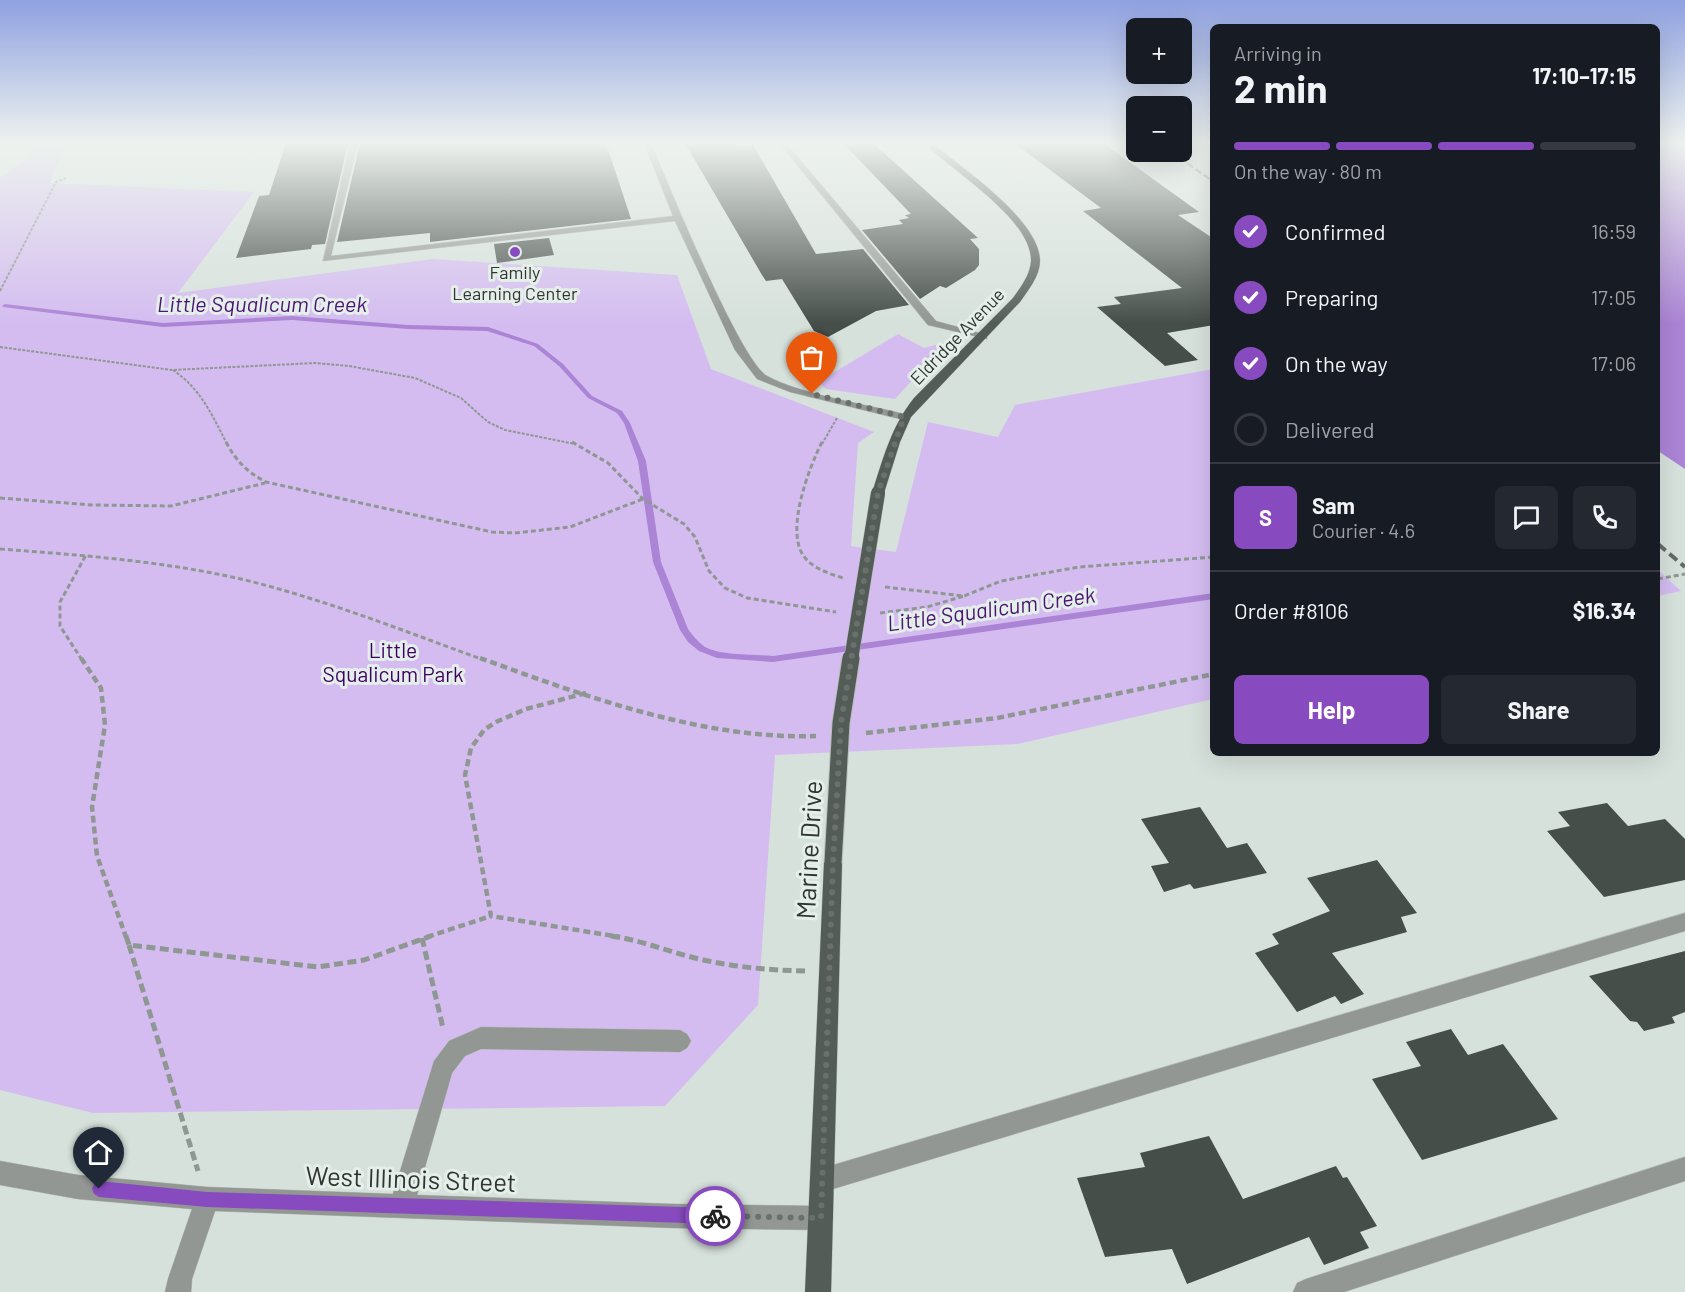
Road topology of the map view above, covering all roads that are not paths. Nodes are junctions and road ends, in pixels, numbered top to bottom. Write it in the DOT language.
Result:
graph roads {
  1 [pos="339,203"];
  2 [pos="672,203"];
  3 [pos="832,203"];
  4 [pos="996,203"];
  5 [pos="678,218"];
  6 [pos="983,337"];
  7 [pos="904,417"];
  8 [pos="1685,922"];
  9 [pos="681,1041"];
  10 [pos="1685,1169"];
  11 [pos="0,1173"];
  12 [pos="823,1180"];
  13 [pos="207,1199"];
  14 [pos="402,1206"];
  15 [pos="821,1218"];
  16 [pos="178,1292"];
  17 [pos="818,1292"];
  18 [pos="1306,1292"];
  1 -- 5 [label="street"];
  2 -- 5 [label="street"];
  3 -- 6 [label="street"];
  4 -- 6 [label="main road, Eldridge Avenue"];
  5 -- 7 [label="street"];
  6 -- 7 [label="main road, Eldridge Avenue"];
  7 -- 12 [label="main road, Marine Drive, bridge"];
  8 -- 12 [label="street"];
  9 -- 14 [label="street"];
  10 -- 18 [label="street"];
  11 -- 13 [label="street, West Illinois Street"];
  12 -- 15 [label="main road, Marine Drive"];
  13 -- 14 [label="street, West Illinois Street"];
  13 -- 16 [label="street"];
  14 -- 15 [label="street, West Illinois Street"];
  15 -- 17 [label="main road, Marine Drive"];
}
